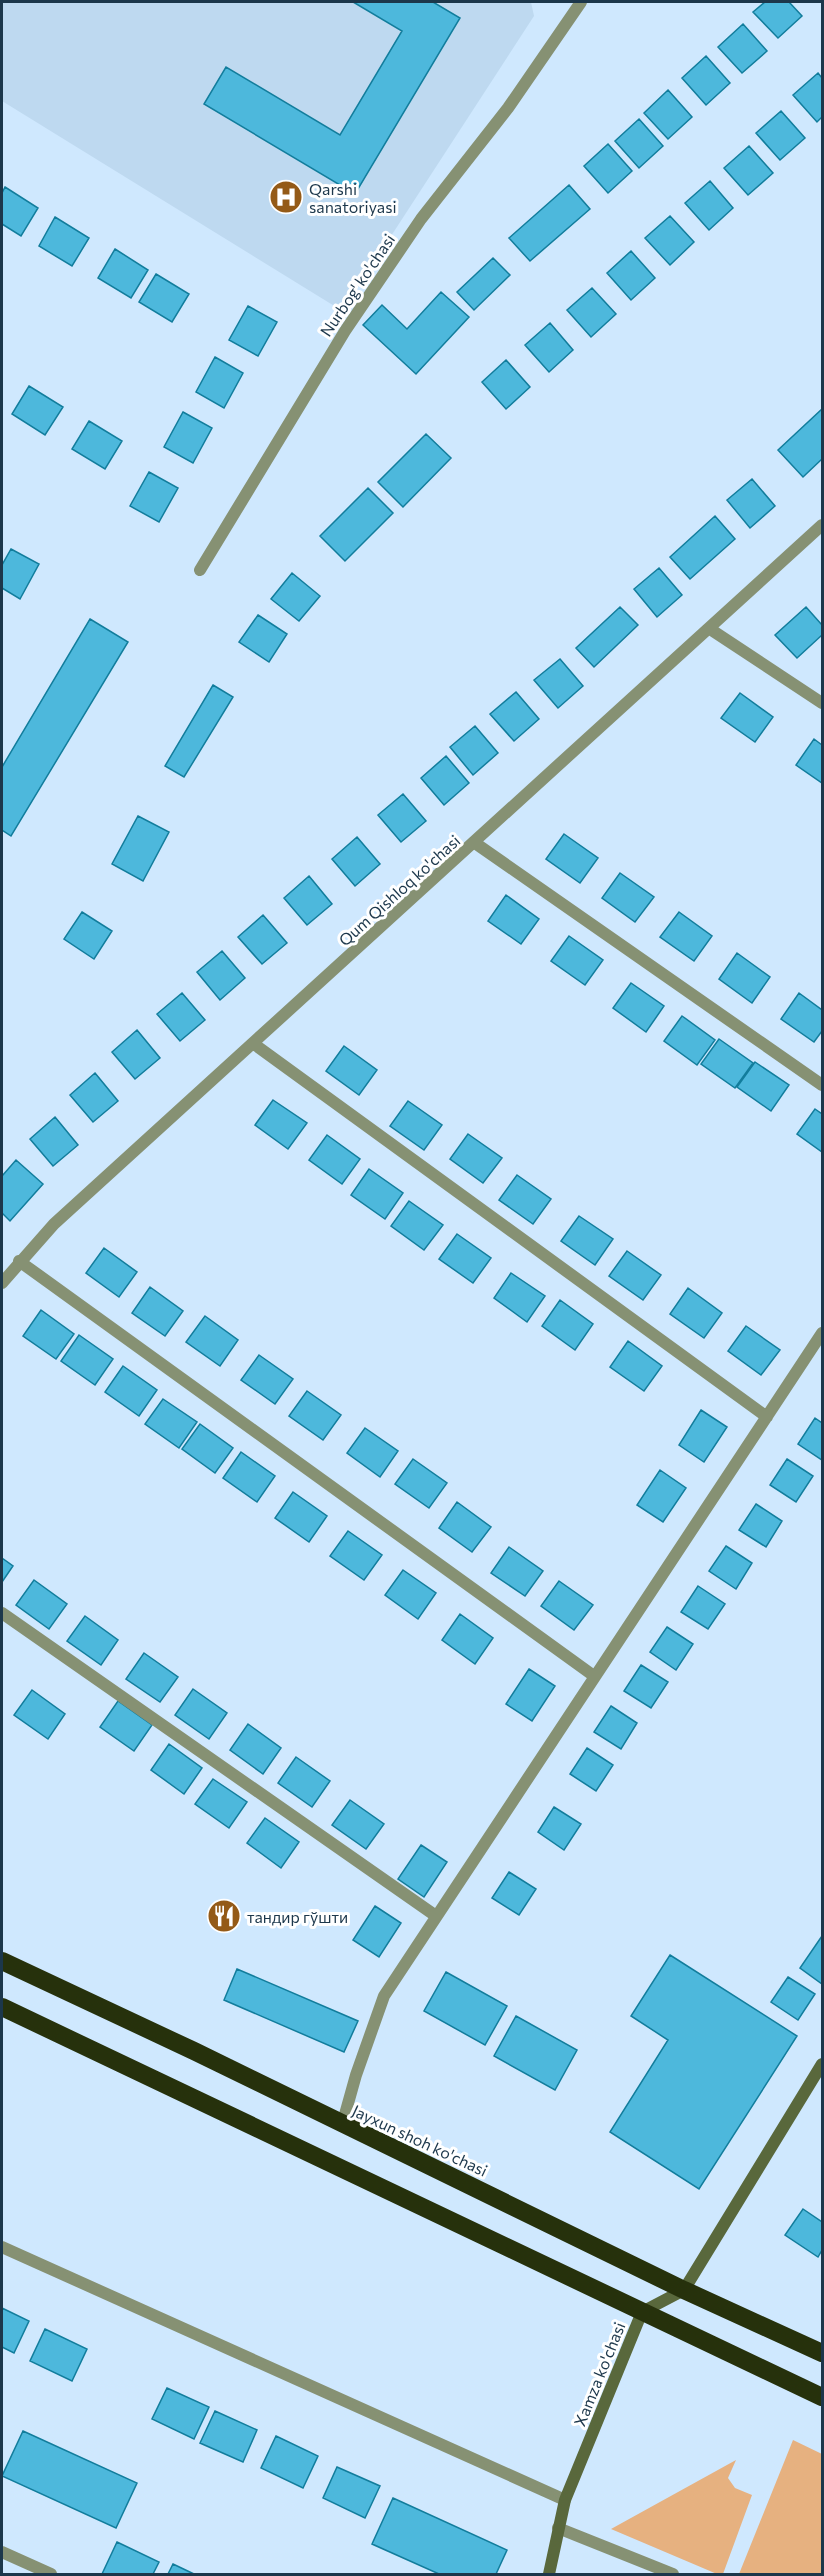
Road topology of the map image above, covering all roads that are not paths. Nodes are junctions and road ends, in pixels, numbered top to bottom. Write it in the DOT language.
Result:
graph roads {
  1 [pos="581,2"];
  2 [pos="822,525"];
  3 [pos="200,570"];
  4 [pos="710,629"];
  5 [pos="822,704"];
  6 [pos="475,843"];
  7 [pos="254,1044"];
  8 [pos="822,1085"];
  9 [pos="19,1261"];
  10 [pos="2,1282"];
  11 [pos="822,1333"];
  12 [pos="766,1417"];
  13 [pos="2,1613"];
  14 [pos="594,1676"];
  15 [pos="436,1916"];
  16 [pos="2,1961"];
  17 [pos="2,2007"];
  18 [pos="822,2064"];
  19 [pos="342,2125"];
  20 [pos="2,2247"];
  21 [pos="684,2290"];
  22 [pos="642,2312"];
  23 [pos="822,2353"];
  24 [pos="822,2397"];
  25 [pos="565,2500"];
  26 [pos="558,2528"];
  27 [pos="2,2552"];
  28 [pos="51,2574"];
  29 [pos="549,2574"];
  30 [pos="673,2574"];
  1 -- 3 [label="street, Nurbog' ko'chasi"];
  2 -- 4 [label="street, Qum Qishloq ko'chasi"];
  4 -- 5 [label="street"];
  4 -- 6 [label="street, Qum Qishloq ko'chasi"];
  6 -- 7 [label="street, Qum Qishloq ko'chasi"];
  6 -- 8 [label="street"];
  7 -- 9 [label="street, Qum Qishloq ko'chasi"];
  7 -- 12 [label="street"];
  9 -- 10 [label="street, Qum Qishloq ko'chasi"];
  9 -- 14 [label="street"];
  11 -- 12 [label="street"];
  12 -- 14 [label="street"];
  13 -- 15 [label="street"];
  14 -- 15 [label="street"];
  15 -- 19 [label="street"];
  16 -- 19 [label="highway, Jayxun shoh ko'chasi"];
  17 -- 22 [label="highway"];
  18 -- 21 [label="street"];
  19 -- 21 [label="highway, Jayxun shoh ko'chasi"];
  20 -- 25 [label="street"];
  21 -- 22 [label="street, Xamza ko'chasi"];
  21 -- 23 [label="highway, Jayxun shoh ko'chasi"];
  22 -- 24 [label="highway"];
  22 -- 25 [label="street, Xamza ko'chasi"];
  25 -- 26 [label="street, Xamza ko'chasi"];
  26 -- 29 [label="street, Xamza ko'chasi"];
  26 -- 30 [label="street"];
  27 -- 28 [label="street"];
}
